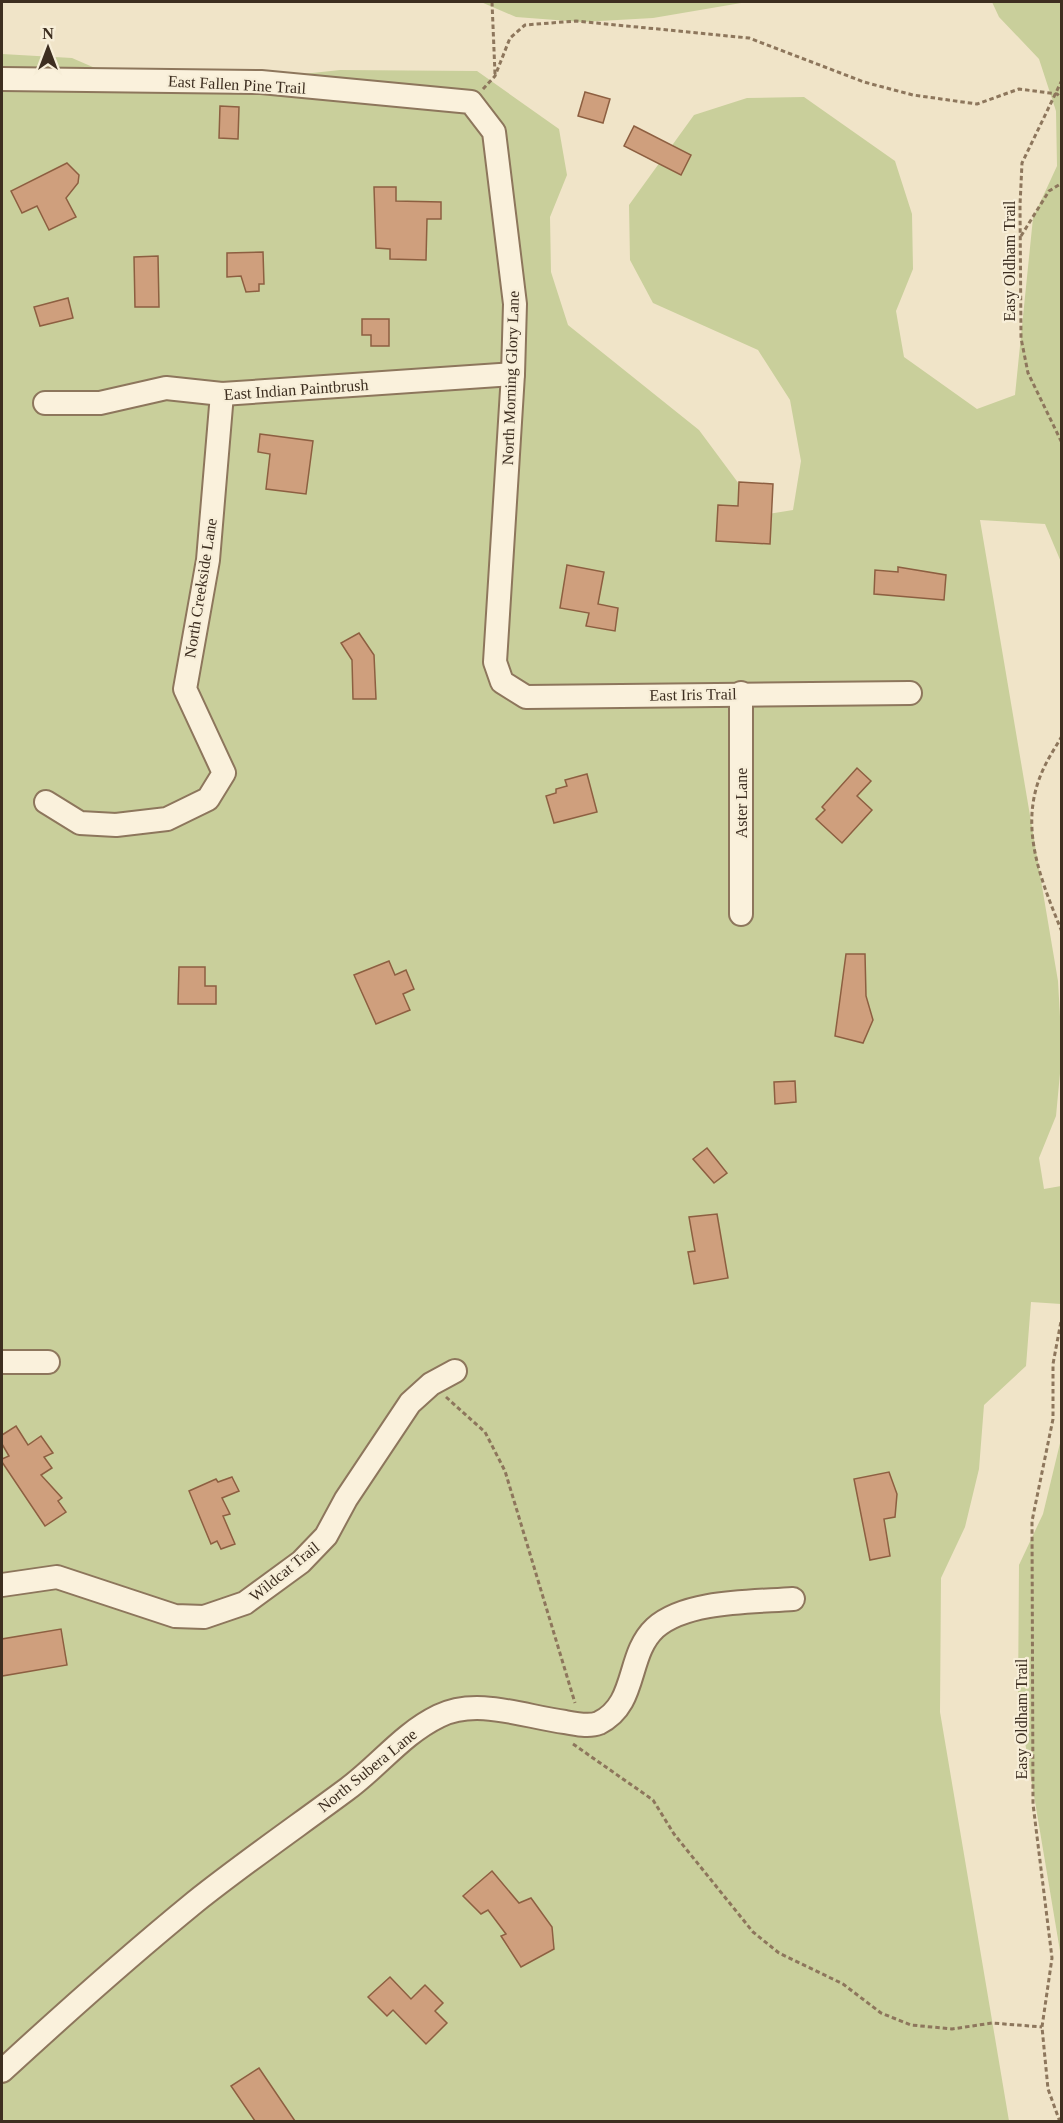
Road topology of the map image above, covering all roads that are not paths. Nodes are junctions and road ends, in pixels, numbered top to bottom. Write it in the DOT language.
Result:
graph roads {
  1 [pos="2,79"];
  2 [pos="471,102"];
  3 [pos="513,374"];
  4 [pos="222,394"];
  5 [pos="45,403"];
  6 [pos="495,662"];
  7 [pos="741,693"];
  8 [pos="910,693"];
  9 [pos="46,802"];
  10 [pos="741,914"];
  11 [pos="2,1362"];
  12 [pos="48,1362"];
  13 [pos="455,1371"];
  14 [pos="2,1585"];
  15 [pos="794,1599"];
  16 [pos="2,2071"];
  1 -- 2 [label="street, East Fallen Pine Trail"];
  2 -- 3 [label="street, North Morning Glory Lane"];
  3 -- 4 [label="street, East Indian Paintbrush"];
  3 -- 6 [label="street, North Morning Glory Lane"];
  4 -- 5 [label="street, East Indian Paintbrush"];
  4 -- 9 [label="street, North Creekside Lane"];
  6 -- 7 [label="street, East Iris Trail"];
  7 -- 8 [label="street, East Iris Trail"];
  7 -- 10 [label="street, Aster Lane"];
  11 -- 12 [label="street"];
  13 -- 14 [label="street, Wildcat Trail"];
  15 -- 16 [label="street, North Subera Lane"];
}
